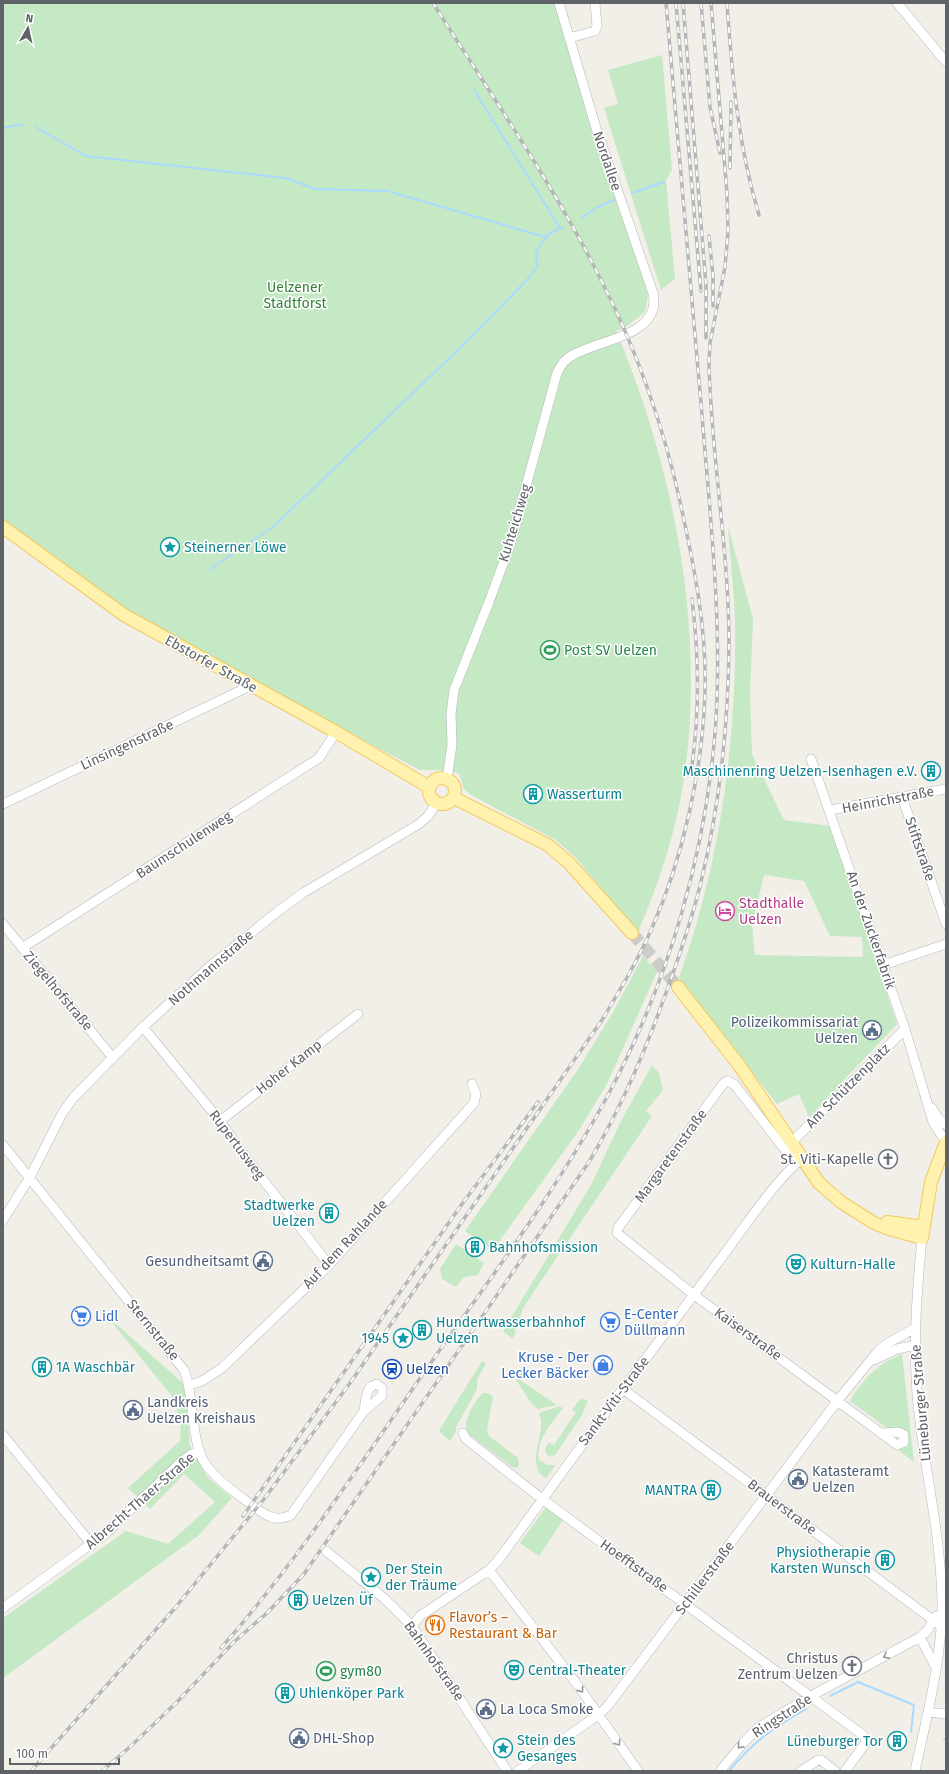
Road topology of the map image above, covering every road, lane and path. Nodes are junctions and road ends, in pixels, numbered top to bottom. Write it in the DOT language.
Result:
graph roads {
  1 [pos="559,3"];
  2 [pos="595,3"];
  3 [pos="897,3"];
  4 [pos="569,38"];
  5 [pos="946,62"];
  6 [pos="650,318"];
  7 [pos="3,527"];
  8 [pos="250,686"];
  9 [pos="336,732"];
  10 [pos="811,759"];
  11 [pos="447,779"];
  12 [pos="429,787"];
  13 [pos="946,789"];
  14 [pos="902,797"];
  15 [pos="454,798"];
  16 [pos="3,804"];
  17 [pos="436,804"];
  18 [pos="830,810"];
  19 [pos="3,924"];
  20 [pos="946,924"];
  21 [pos="632,933"];
  22 [pos="946,944"];
  23 [pos="22,948"];
  24 [pos="883,965"];
  25 [pos="678,988"];
  26 [pos="358,1014"];
  27 [pos="143,1027"];
  28 [pos="905,1029"];
  29 [pos="113,1058"];
  30 [pos="472,1084"];
  31 [pos="928,1102"];
  32 [pos="220,1121"];
  33 [pos="946,1125"];
  34 [pos="946,1138"];
  35 [pos="946,1142"];
  36 [pos="790,1143"];
  37 [pos="3,1145"];
  38 [pos="801,1159"];
  39 [pos="30,1177"];
  40 [pos="3,1220"];
  41 [pos="923,1232"];
  42 [pos="617,1233"];
  43 [pos="329,1264"];
  44 [pos="694,1295"];
  45 [pos="915,1328"];
  46 [pos="916,1345"];
  47 [pos="870,1363"];
  48 [pos="190,1385"];
  49 [pos="623,1389"];
  50 [pos="838,1400"];
  51 [pos="364,1411"];
  52 [pos="463,1433"];
  53 [pos="882,1433"];
  54 [pos="3,1436"];
  55 [pos="200,1451"];
  56 [pos="766,1496"];
  57 [pos="542,1499"];
  58 [pos="92,1544"];
  59 [pos="326,1551"];
  60 [pos="489,1570"];
  61 [pos="942,1599"];
  62 [pos="686,1603"];
  63 [pos="3,1608"];
  64 [pos="937,1623"];
  65 [pos="412,1626"];
  66 [pos="920,1637"];
  67 [pos="935,1668"];
  68 [pos="811,1696"];
  69 [pos="928,1712"];
  70 [pos="946,1714"];
  71 [pos="598,1715"];
  72 [pos="503,1770"];
  73 [pos="518,1771"];
  74 [pos="638,1771"];
  75 [pos="720,1771"];
  76 [pos="801,1771"];
  77 [pos="835,1771"];
  78 [pos="844,1771"];
  79 [pos="915,1771"];
  1 -- 4 [label="street, Nordallee"];
  2 -- 4 [label="street"];
  3 -- 5 [label="street"];
  4 -- 6 [label="street, Nordallee"];
  6 -- 11 [label="street, Kuhteichweg"];
  7 -- 8 [label="main road, Ebstorfer Straße"];
  8 -- 9 [label="main road, Ebstorfer Straße"];
  8 -- 16 [label="street, Linsingenstraße"];
  9 -- 12 [label="main road, Ebstorfer Straße"];
  9 -- 23 [label="street, Baumschulenweg"];
  10 -- 18 [label="street, An der Zuckerfabrik"];
  11 -- 12 [label="main road"];
  11 -- 15 [label="main road"];
  12 -- 17 [label="main road"];
  13 -- 14 [label="street, Heinrichstraße"];
  14 -- 18 [label="street, Heinrichstraße"];
  14 -- 20 [label="street, Stiftstraße"];
  15 -- 17 [label="main road"];
  15 -- 21 [label="main road"];
  17 -- 27 [label="street, Nothmannstraße"];
  18 -- 24 [label="street, An der Zuckerfabrik"];
  19 -- 23 [label="street, Ziegelhofstraße"];
  22 -- 24 [label="street"];
  23 -- 29 [label="street, Ziegelhofstraße"];
  24 -- 28 [label="street, An der Zuckerfabrik"];
  25 -- 36 [label="main road"];
  26 -- 32 [label="street, Hoher Kamp"];
  27 -- 29 [label="street, Nothmannstraße"];
  27 -- 32 [label="street, Rupertusweg"];
  28 -- 31 [label="street, An der Zuckerfabrik"];
  28 -- 36 [label="street, Am Schützenplatz"];
  29 -- 39 [label="street, Nothmannstraße"];
  30 -- 43 [label="street, Auf dem Rahlande"];
  31 -- 33 [label="street, An der Zuckerfabrik"];
  31 -- 34 [label="street, An der Zuckerfabrik"];
  32 -- 43 [label="street, Rupertusweg"];
  35 -- 41 [label="main road, Lüneburger Straße"];
  36 -- 38 [label="main road"];
  37 -- 39 [label="street, Sternstraße"];
  38 -- 41 [label="main road"];
  38 -- 42 [label="street, Margaretenstraße"];
  38 -- 44 [label="street, Sankt-Viti-Straße"];
  39 -- 40 [label="street, Nothmannstraße"];
  39 -- 48 [label="street, Sternstraße"];
  41 -- 45 [label="street, Lüneburger Straße"];
  42 -- 44 [label="street, Kaiserstraße"];
  43 -- 48 [label="street, Auf dem Rahlande"];
  44 -- 49 [label="street, Sankt-Viti-Straße"];
  44 -- 50 [label="street, Kaiserstraße"];
  45 -- 46 [label="street, Lüneburger Straße"];
  45 -- 47 [label="street, Schillerstraße"];
  46 -- 47 [label="street, Schillerstraße"];
  46 -- 61 [label="street, Lüneburger Straße"];
  47 -- 50 [label="street, Schillerstraße"];
  48 -- 55 [label="street, Sternstraße"];
  49 -- 56 [label="street, Brauerstraße"];
  49 -- 57 [label="street, Sankt-Viti-Straße"];
  50 -- 53 [label="street, Kaiserstraße"];
  50 -- 56 [label="street, Schillerstraße"];
  51 -- 55 [label="street, Sternstraße"];
  52 -- 57 [label="street, Hoefftstraße"];
  54 -- 58 [label="street"];
  55 -- 58 [label="street, Albrecht-Thaer-Straße"];
  56 -- 62 [label="street, Schillerstraße"];
  56 -- 64 [label="street, Brauerstraße"];
  57 -- 60 [label="street, Sankt-Viti-Straße"];
  57 -- 62 [label="street, Hoefftstraße"];
  58 -- 63 [label="street, Albrecht-Thaer-Straße"];
  59 -- 65 [label="street, Bahnhofstraße"];
  60 -- 65 [label="street, Sankt-Viti-Straße"];
  60 -- 71 [label="street, one-way"];
  61 -- 64 [label="street, Ringstraße"];
  62 -- 68 [label="street, Hoefftstraße"];
  62 -- 71 [label="street, Schillerstraße"];
  64 -- 66 [label="street, Ringstraße"];
  64 -- 67 [label="street"];
  65 -- 72 [label="street, Bahnhofstraße"];
  66 -- 67 [label="street"];
  66 -- 68 [label="street, Ringstraße, one-way"];
  67 -- 69 [label="street"];
  68 -- 75 [label="street, Ringstraße, one-way"];
  68 -- 78 [label="street, Hoefftstraße"];
  69 -- 70 [label="street"];
  69 -- 79 [label="street"];
  71 -- 73 [label="street, Schillerstraße"];
  71 -- 74 [label="street, one-way"];
  76 -- 77 [label="street"];
}
